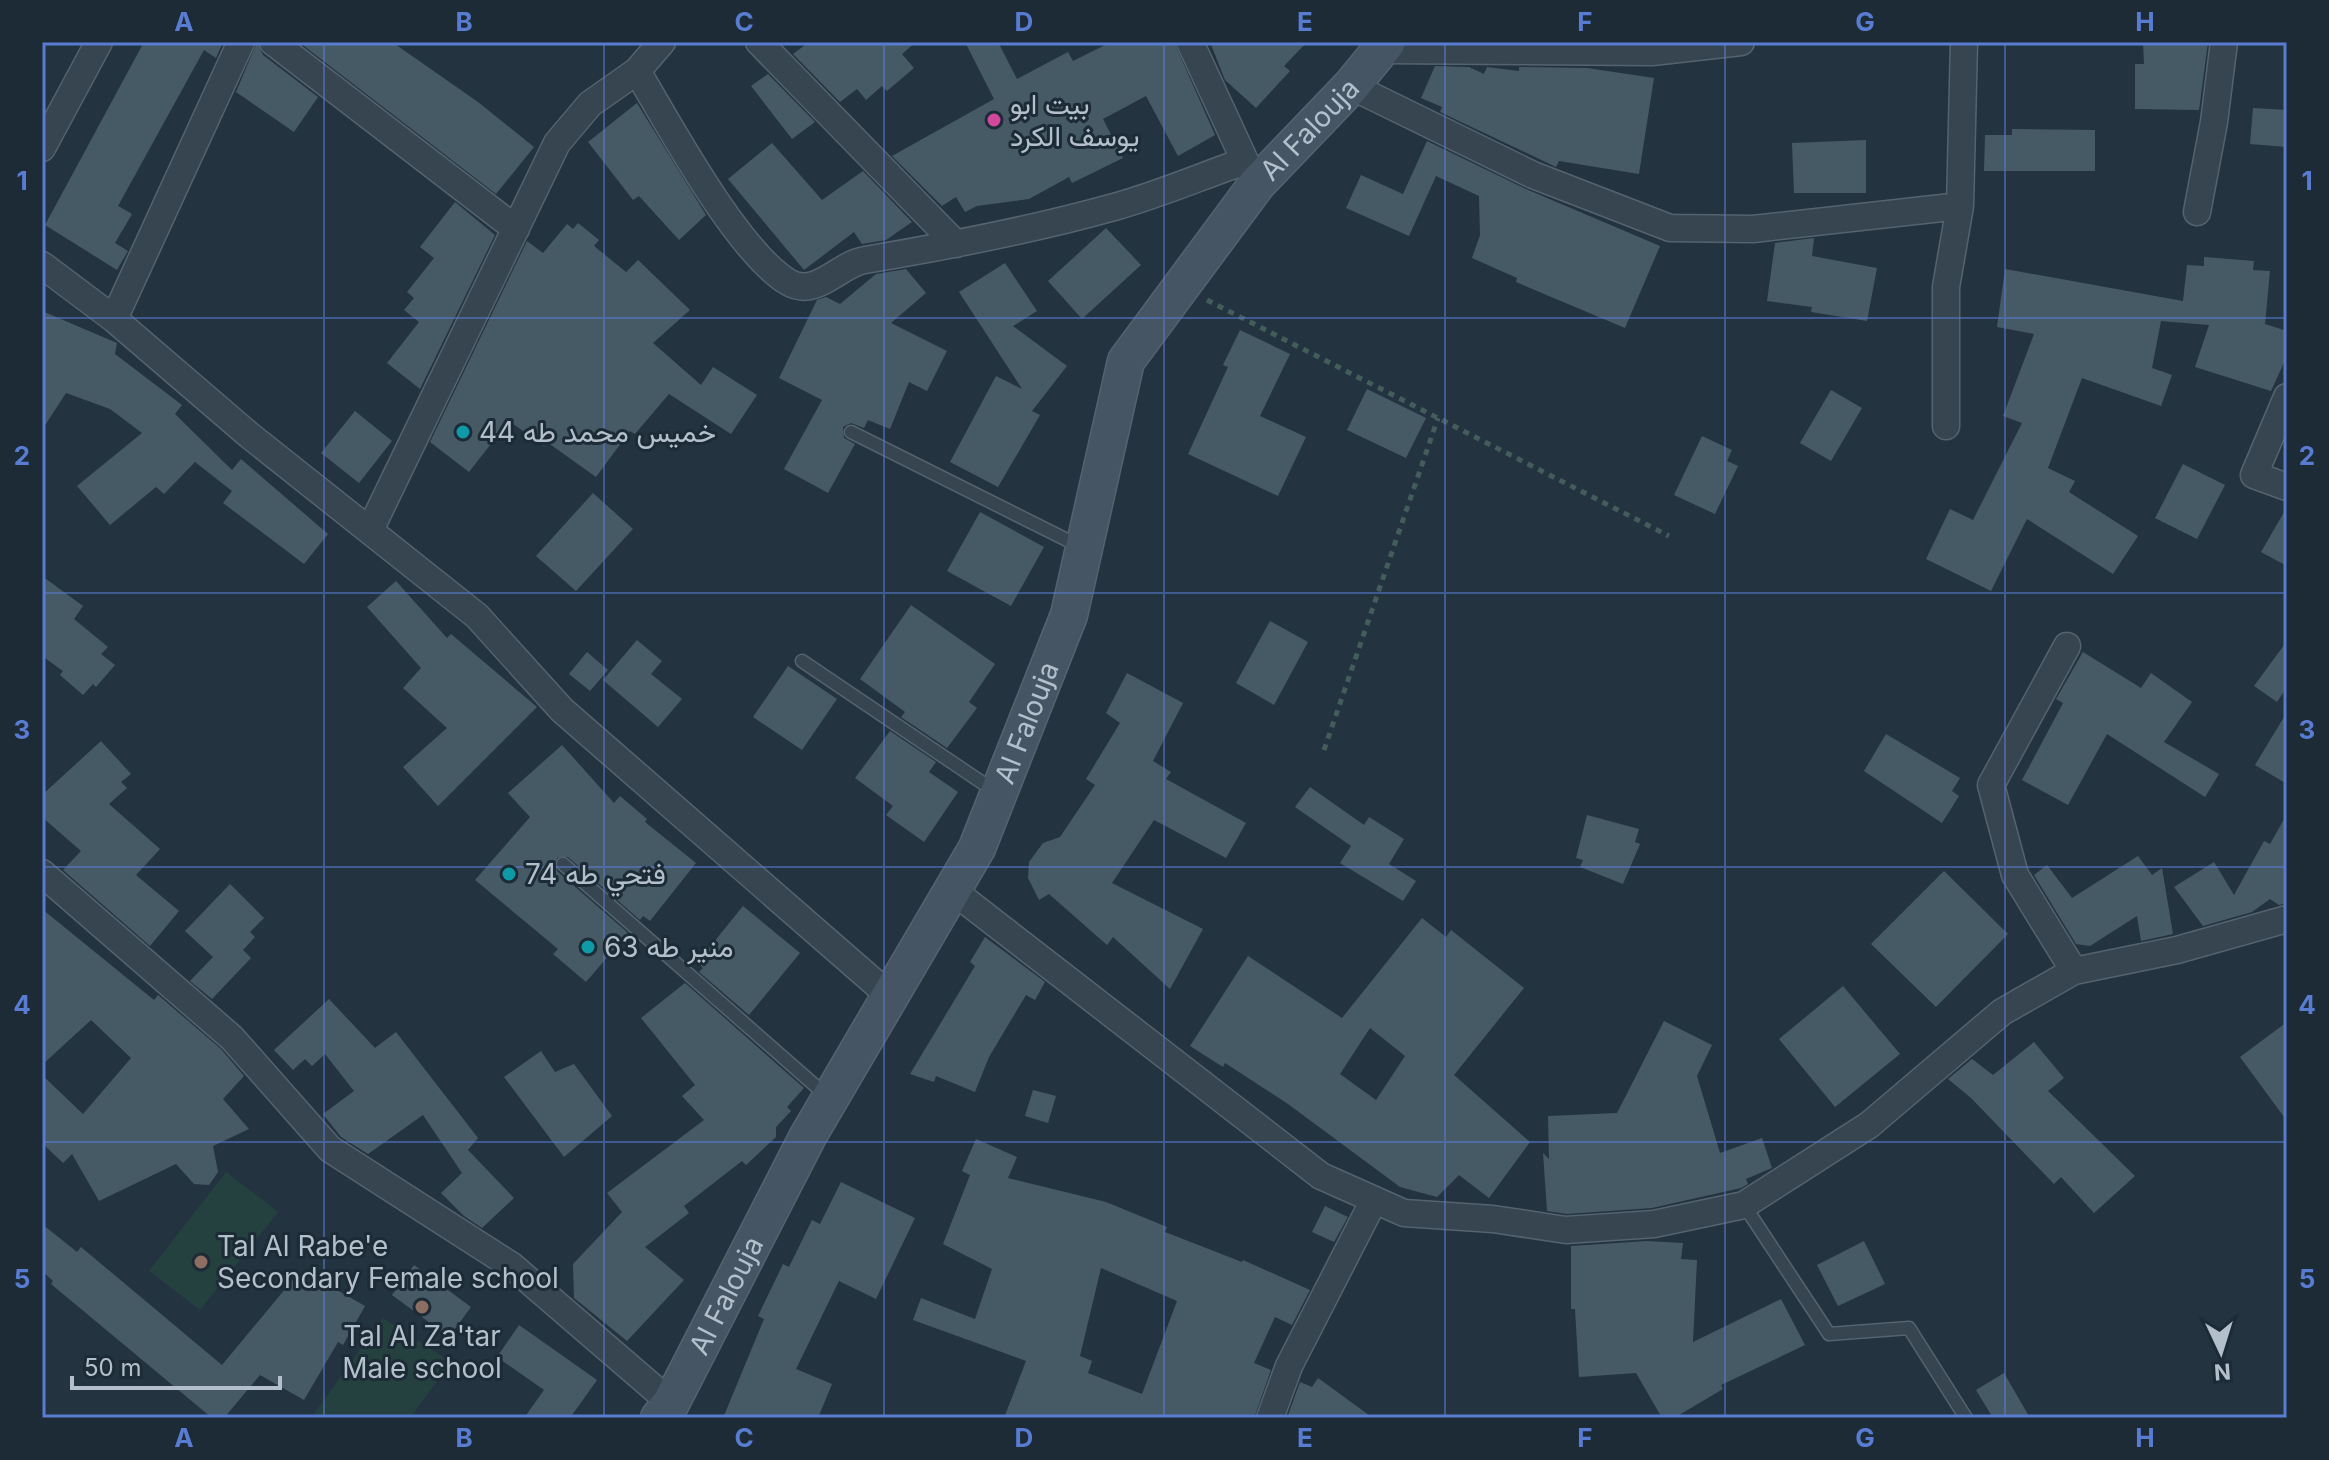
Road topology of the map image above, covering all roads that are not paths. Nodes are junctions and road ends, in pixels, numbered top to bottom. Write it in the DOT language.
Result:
graph roads {
  1 [pos="99,42"];
  2 [pos="241,42"];
  3 [pos="273,42"];
  4 [pos="662,42"];
  5 [pos="759,42"];
  6 [pos="1190,42"];
  7 [pos="1741,42"];
  8 [pos="1964,42"];
  9 [pos="2224,42"];
  10 [pos="1384,46"];
  11 [pos="637,71"];
  12 [pos="1351,86"];
  13 [pos="42,148"];
  14 [pos="1251,173"];
  15 [pos="1960,206"];
  16 [pos="2197,212"];
  17 [pos="516,229"];
  18 [pos="956,244"];
  19 [pos="42,265"];
  20 [pos="114,319"];
  21 [pos="2287,397"];
  22 [pos="1946,426"];
  23 [pos="851,432"];
  24 [pos="2287,487"];
  25 [pos="370,530"];
  26 [pos="1084,548"];
  27 [pos="2067,646"];
  28 [pos="802,661"];
  29 [pos="998,794"];
  30 [pos="563,864"];
  31 [pos="42,873"];
  32 [pos="952,890"];
  33 [pos="2287,919"];
  34 [pos="2074,971"];
  35 [pos="890,996"];
  36 [pos="830,1098"];
  37 [pos="1374,1200"];
  38 [pos="1744,1205"];
  39 [pos="665,1410"];
  40 [pos="1270,1418"];
  41 [pos="1966,1418"];
  1 -- 13 [label="street"];
  2 -- 20 [label="street"];
  3 -- 17 [label="street"];
  4 -- 11 [label="street"];
  5 -- 18 [label="street"];
  6 -- 14 [label="street"];
  7 -- 10 [label="street"];
  8 -- 15 [label="street"];
  9 -- 16 [label="street"];
  10 -- 12 [label="main road, Al Falouja"];
  11 -- 17 [label="street"];
  11 -- 18 [label="street"];
  12 -- 14 [label="main road, Al Falouja"];
  12 -- 15 [label="street"];
  14 -- 18 [label="street"];
  14 -- 26 [label="main road, Al Falouja"];
  15 -- 22 [label="street"];
  17 -- 25 [label="street"];
  19 -- 20 [label="street"];
  20 -- 25 [label="street"];
  21 -- 24 [label="street"];
  23 -- 26 [label="lane"];
  25 -- 35 [label="street"];
  26 -- 29 [label="main road, Al Falouja"];
  27 -- 34 [label="street"];
  28 -- 29 [label="lane"];
  29 -- 32 [label="main road, Al Falouja"];
  30 -- 36 [label="lane"];
  31 -- 39 [label="street"];
  32 -- 35 [label="main road, Al Falouja"];
  32 -- 37 [label="street"];
  33 -- 34 [label="street"];
  34 -- 38 [label="street"];
  35 -- 36 [label="main road, Al Falouja"];
  36 -- 39 [label="main road, Al Falouja"];
  37 -- 38 [label="street"];
  37 -- 40 [label="street"];
  38 -- 41 [label="lane"];
}
